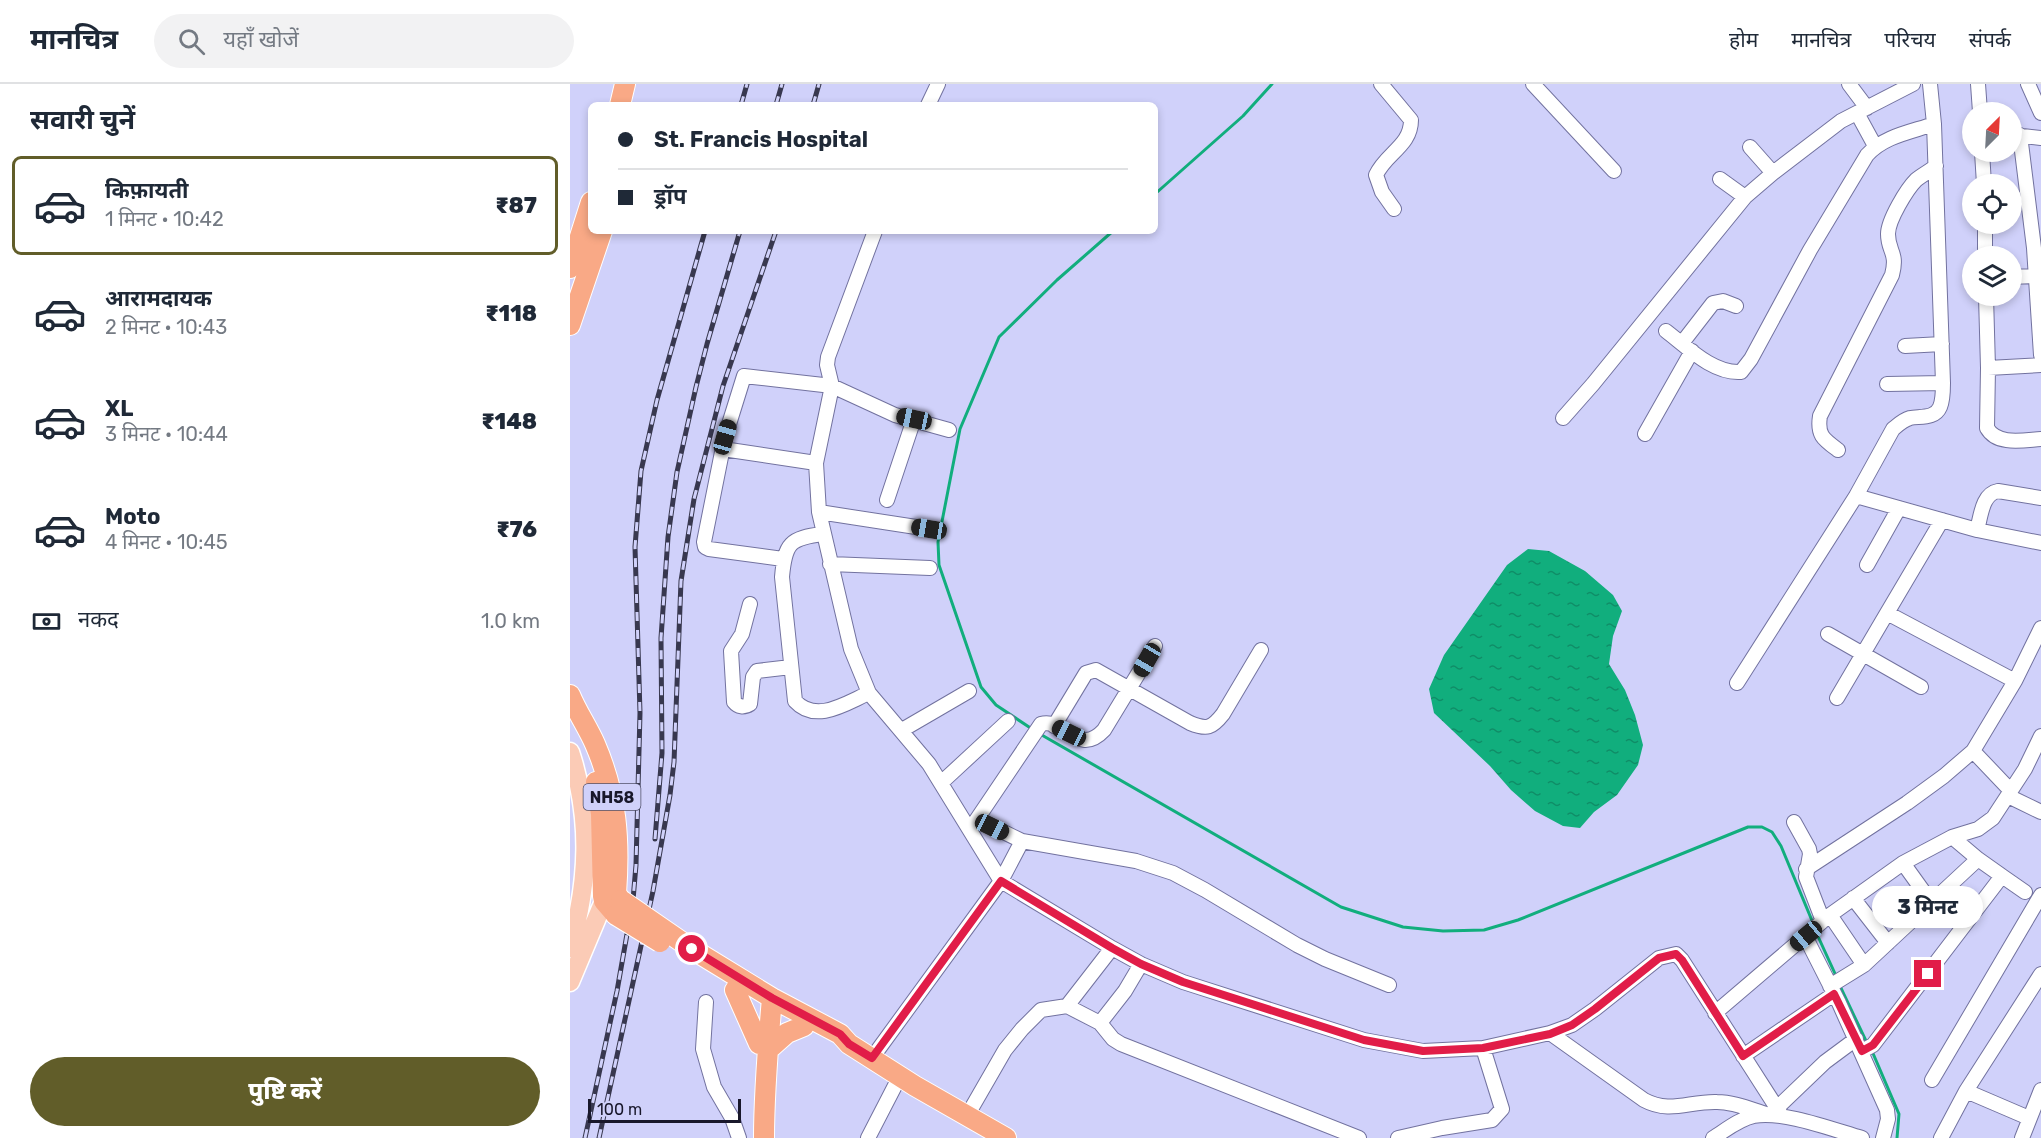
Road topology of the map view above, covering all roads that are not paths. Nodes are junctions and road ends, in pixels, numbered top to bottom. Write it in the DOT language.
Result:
graph roads {
  1 [pos="627,84"];
  2 [pos="636,84"];
  3 [pos="938,84"];
  4 [pos="1381,84"];
  5 [pos="1533,84"];
  6 [pos="1849,84"];
  7 [pos="1912,84"];
  8 [pos="1930,84"];
  9 [pos="1978,84"];
  10 [pos="2028,84"];
  11 [pos="621,102"];
  12 [pos="625,102"];
  13 [pos="633,102"];
  14 [pos="929,102"];
  15 [pos="1979,102"];
  16 [pos="1862,110"];
  17 [pos="2041,113"];
  18 [pos="1934,124"];
  19 [pos="2022,136"];
  20 [pos="2041,138"];
  21 [pos="1875,146"];
  22 [pos="1750,147"];
  23 [pos="2020,162"];
  24 [pos="1936,166"];
  25 [pos="1614,171"];
  26 [pos="1773,172"];
  27 [pos="1719,179"];
  28 [pos="1745,197"];
  29 [pos="1394,209"];
  30 [pos="588,210"];
  31 [pos="589,234"];
  32 [pos="599,234"];
  33 [pos="599,234"];
  34 [pos="874,234"];
  35 [pos="573,247"];
  36 [pos="570,268"];
  37 [pos="2038,273"];
  38 [pos="2022,275"];
  39 [pos="570,286"];
  40 [pos="570,305"];
  41 [pos="1736,306"];
  42 [pos="1986,306"];
  43 [pos="570,325"];
  44 [pos="1666,331"];
  45 [pos="1942,344"];
  46 [pos="1905,346"];
  47 [pos="1687,347"];
  48 [pos="2041,355"];
  49 [pos="2041,364"];
  50 [pos="1988,368"];
  51 [pos="1943,382"];
  52 [pos="1887,384"];
  53 [pos="832,386"];
  54 [pos="1563,418"];
  55 [pos="914,419"];
  56 [pos="949,430"];
  57 [pos="1645,434"];
  58 [pos="2041,439"];
  59 [pos="723,449"];
  60 [pos="1838,450"];
  61 [pos="816,463"];
  62 [pos="1856,496"];
  63 [pos="2041,498"];
  64 [pos="887,500"];
  65 [pos="1899,508"];
  66 [pos="819,512"];
  67 [pos="1942,520"];
  68 [pos="929,529"];
  69 [pos="1977,530"];
  70 [pos="823,534"];
  71 [pos="2041,543"];
  72 [pos="783,559"];
  73 [pos="830,564"];
  74 [pos="1867,565"];
  75 [pos="930,568"];
  76 [pos="750,604"];
  77 [pos="1887,613"];
  78 [pos="2041,628"];
  79 [pos="1828,634"];
  80 [pos="1155,646"];
  81 [pos="1261,650"];
  82 [pos="1864,653"];
  83 [pos="791,667"];
  84 [pos="2015,681"];
  85 [pos="1737,683"];
  86 [pos="1921,687"];
  87 [pos="1130,689"];
  88 [pos="969,691"];
  89 [pos="869,693"];
  90 [pos="570,695"];
  91 [pos="1837,698"];
  92 [pos="573,721"];
  93 [pos="1008,722"];
  94 [pos="1048,725"];
  95 [pos="902,730"];
  96 [pos="2041,736"];
  97 [pos="1973,751"];
  98 [pos="570,752"];
  99 [pos="942,783"];
  100 [pos="2009,793"];
  101 [pos="577,805"];
  102 [pos="2041,812"];
  103 [pos="1794,822"];
  104 [pos="974,824"];
  105 [pos="1952,837"];
  106 [pos="1022,842"];
  107 [pos="1978,859"];
  108 [pos="1903,864"];
  109 [pos="1806,869"];
  110 [pos="2002,876"];
  111 [pos="1001,881"];
  112 [pos="2025,892"];
  113 [pos="2041,895"];
  114 [pos="575,898"];
  115 [pos="1853,898"];
  116 [pos="615,899"];
  117 [pos="1931,902"];
  118 [pos="1818,926"];
  119 [pos="1888,943"];
  120 [pos="570,948"];
  121 [pos="1112,948"];
  122 [pos="690,954"];
  123 [pos="1141,964"];
  124 [pos="1864,965"];
  125 [pos="2041,974"];
  126 [pos="570,982"];
  127 [pos="1389,985"];
  128 [pos="735,990"];
  129 [pos="1832,990"];
  130 [pos="765,1000"];
  131 [pos="706,1002"];
  132 [pos="1067,1006"];
  133 [pos="1715,1013"];
  134 [pos="1100,1023"];
  135 [pos="804,1026"];
  136 [pos="1550,1034"];
  137 [pos="849,1044"];
  138 [pos="1864,1046"];
  139 [pos="764,1047"];
  140 [pos="1483,1048"];
  141 [pos="1743,1056"];
  142 [pos="872,1058"];
  143 [pos="1932,1080"];
  144 [pos="907,1081"];
  145 [pos="2041,1090"];
  146 [pos="1966,1091"];
  147 [pos="1775,1113"];
  148 [pos="967,1116"];
  149 [pos="2029,1118"];
  150 [pos="983,1133"];
  151 [pos="739,1138"];
  152 [pos="764,1138"];
  153 [pos="868,1138"];
  154 [pos="1006,1138"];
  155 [pos="1359,1138"];
  156 [pos="1398,1138"];
  157 [pos="1713,1138"];
  158 [pos="1862,1138"];
  159 [pos="1883,1138"];
  160 [pos="1941,1138"];
  161 [pos="2022,1138"];
  1 -- 11 [label="highway"];
  1 -- 12 [label="highway"];
  2 -- 13 [label="highway"];
  3 -- 14 [label="street"];
  4 -- 29 [label="street"];
  5 -- 25 [label="street"];
  6 -- 16 [label="street"];
  7 -- 16 [label="street"];
  8 -- 18 [label="street"];
  9 -- 15 [label="street"];
  10 -- 17 [label="street"];
  16 -- 21 [label="street"];
  16 -- 26 [label="street"];
  18 -- 21 [label="street"];
  18 -- 24 [label="street"];
  19 -- 20 [label="street"];
  21 -- 47 [label="street"];
  22 -- 26 [label="street"];
  23 -- 37 [label="street"];
  24 -- 45 [label="street"];
  24 -- 60 [label="street"];
  26 -- 28 [label="street"];
  27 -- 28 [label="street"];
  28 -- 54 [label="street"];
  30 -- 35 [label="highway"];
  31 -- 39 [label="highway"];
  32 -- 40 [label="highway"];
  33 -- 43 [label="highway"];
  34 -- 53 [label="street"];
  35 -- 36 [label="highway"];
  37 -- 38 [label="street"];
  37 -- 48 [label="street"];
  41 -- 47 [label="street"];
  42 -- 50 [label="street"];
  44 -- 47 [label="street"];
  45 -- 46 [label="street"];
  45 -- 51 [label="street"];
  47 -- 57 [label="street"];
  49 -- 50 [label="street"];
  50 -- 58 [label="street"];
  51 -- 52 [label="street"];
  51 -- 62 [label="street"];
  53 -- 55 [label="street"];
  53 -- 59 [label="street"];
  53 -- 61 [label="street"];
  55 -- 56 [label="street"];
  55 -- 64 [label="street"];
  59 -- 61 [label="street"];
  59 -- 72 [label="street"];
  61 -- 66 [label="street"];
  62 -- 65 [label="street"];
  62 -- 85 [label="street"];
  63 -- 69 [label="street"];
  65 -- 67 [label="street"];
  65 -- 74 [label="street"];
  66 -- 68 [label="street"];
  66 -- 70 [label="street"];
  67 -- 69 [label="street"];
  67 -- 77 [label="street"];
  69 -- 71 [label="street"];
  70 -- 72 [label="street"];
  70 -- 73 [label="street"];
  72 -- 83 [label="street"];
  73 -- 75 [label="street"];
  73 -- 89 [label="street"];
  76 -- 83 [label="street"];
  77 -- 82 [label="street"];
  77 -- 84 [label="street"];
  78 -- 84 [label="street"];
  79 -- 82 [label="street"];
  80 -- 87 [label="street"];
  81 -- 87 [label="street"];
  82 -- 86 [label="street"];
  82 -- 91 [label="street"];
  83 -- 89 [label="street"];
  84 -- 97 [label="street"];
  87 -- 94 [label="street"];
  87 -- 94 [label="street"];
  88 -- 95 [label="street"];
  89 -- 95 [label="street"];
  90 -- 92 [label="highway, NH58"];
  92 -- 116 [label="highway, NH58"];
  93 -- 99 [label="street"];
  94 -- 104 [label="street"];
  95 -- 99 [label="street"];
  96 -- 100 [label="street"];
  97 -- 100 [label="street"];
  97 -- 109 [label="street"];
  98 -- 101 [label="main road"];
  99 -- 104 [label="street"];
  100 -- 102 [label="street"];
  100 -- 105 [label="street"];
  101 -- 114 [label="main road"];
  103 -- 109 [label="street"];
  104 -- 106 [label="street"];
  104 -- 111 [label="street"];
  105 -- 107 [label="street"];
  105 -- 108 [label="street"];
  106 -- 111 [label="street"];
  106 -- 127 [label="street"];
  107 -- 110 [label="street"];
  107 -- 117 [label="street"];
  108 -- 115 [label="street"];
  108 -- 117 [label="street"];
  109 -- 118 [label="street"];
  110 -- 112 [label="street"];
  110 -- 138 [label="street"];
  111 -- 121 [label="street"];
  111 -- 142 [label="street"];
  113 -- 143 [label="street"];
  114 -- 120 [label="main road"];
  115 -- 118 [label="street"];
  115 -- 119 [label="street"];
  116 -- 122 [label="highway, bridge"];
  116 -- 126 [label="main road"];
  117 -- 119 [label="street"];
  118 -- 124 [label="street"];
  118 -- 129 [label="street"];
  118 -- 133 [label="street"];
  119 -- 124 [label="street"];
  121 -- 123 [label="street"];
  121 -- 132 [label="street"];
  122 -- 128 [label="highway"];
  122 -- 130 [label="highway"];
  123 -- 134 [label="street"];
  123 -- 140 [label="street"];
  124 -- 129 [label="street"];
  125 -- 146 [label="street"];
  128 -- 130 [label="highway"];
  128 -- 139 [label="highway"];
  129 -- 138 [label="street"];
  129 -- 141 [label="street"];
  130 -- 135 [label="highway"];
  130 -- 137 [label="highway"];
  130 -- 139 [label="highway"];
  131 -- 151 [label="street"];
  132 -- 134 [label="street"];
  132 -- 148 [label="street"];
  133 -- 136 [label="street"];
  133 -- 141 [label="street"];
  134 -- 155 [label="street"];
  135 -- 137 [label="highway"];
  135 -- 139 [label="highway"];
  136 -- 140 [label="street"];
  136 -- 147 [label="street"];
  137 -- 142 [label="highway"];
  138 -- 147 [label="street"];
  138 -- 159 [label="street"];
  139 -- 152 [label="highway"];
  140 -- 156 [label="street"];
  141 -- 147 [label="street"];
  142 -- 144 [label="highway"];
  144 -- 148 [label="highway"];
  144 -- 153 [label="street"];
  145 -- 149 [label="street"];
  146 -- 149 [label="street"];
  146 -- 160 [label="street"];
  147 -- 157 [label="street"];
  147 -- 158 [label="street"];
  148 -- 150 [label="highway"];
  149 -- 161 [label="street"];
  150 -- 154 [label="highway"];
}
